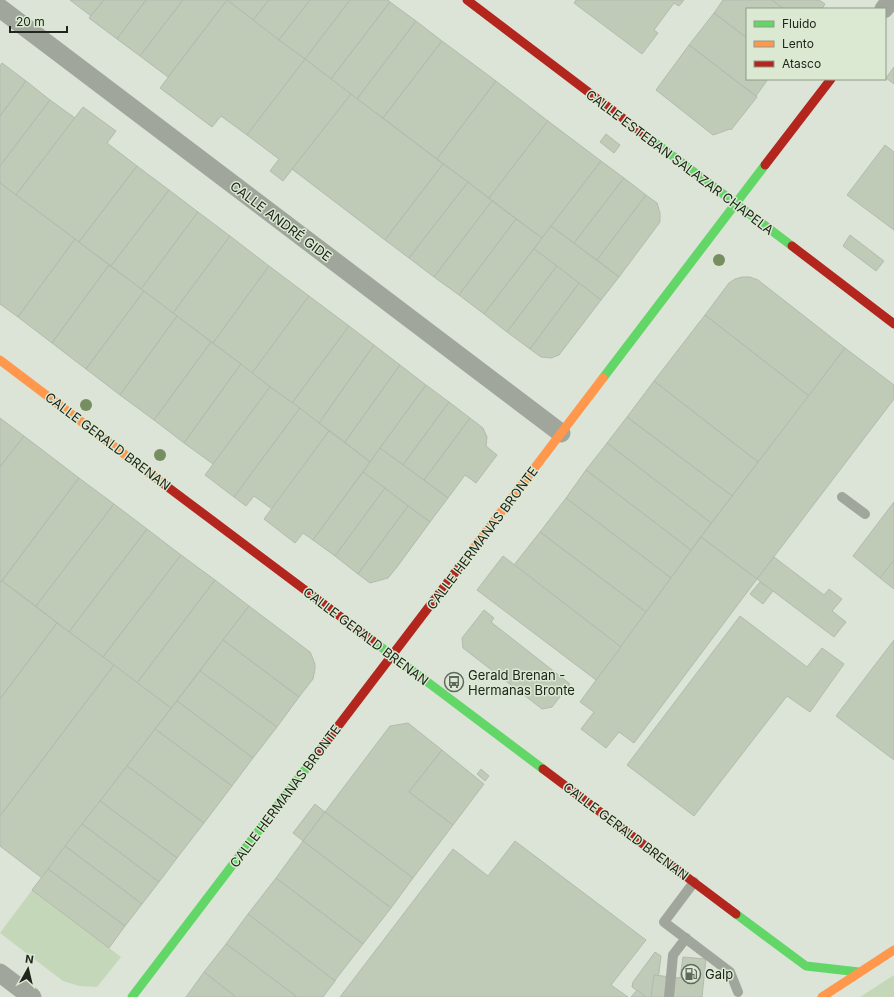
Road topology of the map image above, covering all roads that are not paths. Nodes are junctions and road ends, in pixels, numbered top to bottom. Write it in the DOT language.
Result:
graph roads {
  1 [pos="467,0"];
  2 [pos="891,0"];
  3 [pos="0,8"];
  4 [pos="885,8"];
  5 [pos="830,80"];
  6 [pos="736,204"];
  7 [pos="894,324"];
  8 [pos="0,360"];
  9 [pos="561,433"];
  10 [pos="842,498"];
  11 [pos="865,514"];
  12 [pos="392,655"];
  13 [pos="694,882"];
  14 [pos="686,938"];
  15 [pos="894,950"];
  16 [pos="859,972"];
  17 [pos="0,973"];
  18 [pos="737,995"];
  19 [pos="32,997"];
  20 [pos="132,997"];
  21 [pos="669,997"];
  22 [pos="822,997"];
  1 -- 6 [label="street, CALLE ESTEBAN SALAZAR CHAPELA"];
  2 -- 4 [label="street"];
  3 -- 9 [label="street, CALLE ANDRÉ GIDE"];
  5 -- 6 [label="street, CALLE HERMANAS BRONTE"];
  6 -- 7 [label="street, CALLE ESTEBAN SALAZAR CHAPELA"];
  6 -- 9 [label="street, CALLE HERMANAS BRONTE"];
  8 -- 12 [label="street, CALLE GERALD BRENAN"];
  9 -- 12 [label="street, CALLE HERMANAS BRONTE"];
  10 -- 11 [label="lane"];
  12 -- 13 [label="street, CALLE GERALD BRENAN"];
  12 -- 20 [label="street, CALLE HERMANAS BRONTE"];
  13 -- 14 [label="lane"];
  13 -- 16 [label="street, CALLE GERALD BRENAN"];
  14 -- 18 [label="lane"];
  14 -- 21 [label="lane"];
  15 -- 16 [label="street"];
  16 -- 22 [label="street"];
  17 -- 19 [label="street"];
}
